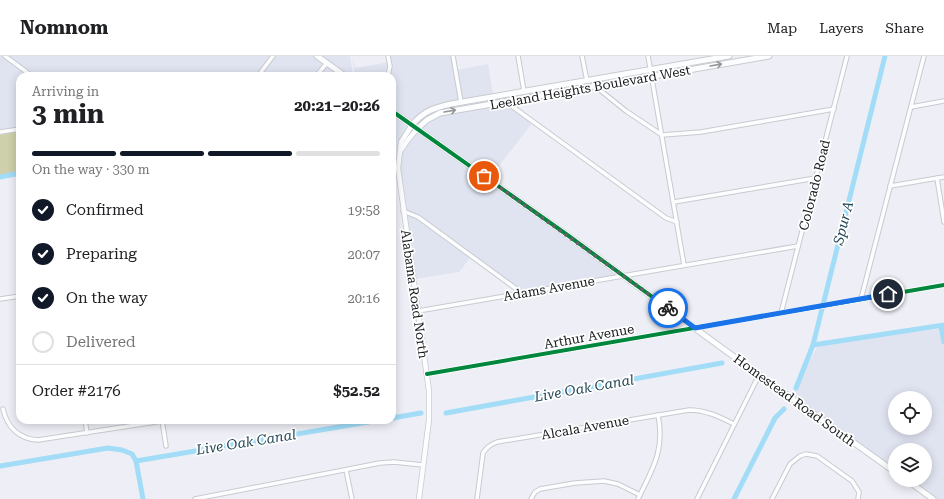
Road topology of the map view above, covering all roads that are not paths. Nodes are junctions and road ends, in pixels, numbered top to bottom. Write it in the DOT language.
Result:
graph roads {
  1 [pos="5,56"];
  2 [pos="273,56"];
  3 [pos="317,56"];
  4 [pos="388,56"];
  5 [pos="453,56"];
  6 [pos="518,56"];
  7 [pos="582,56"];
  8 [pos="648,56"];
  9 [pos="729,56"];
  10 [pos="768,56"];
  11 [pos="847,56"];
  12 [pos="924,56"];
  13 [pos="327,63"];
  14 [pos="651,69"];
  15 [pos="27,72"];
  16 [pos="261,72"];
  17 [pos="319,72"];
  18 [pos="339,72"];
  19 [pos="389,72"];
  20 [pos="652,76"];
  21 [pos="587,80"];
  22 [pos="595,86"];
  23 [pos="524,91"];
  24 [pos="508,101"];
  25 [pos="944,101"];
  26 [pos="461,102"];
  27 [pos="911,107"];
  28 [pos="834,109"];
  29 [pos="396,114"];
  30 [pos="412,125"];
  31 [pos="417,129"];
  32 [pos="16,130"];
  33 [pos="0,132"];
  34 [pos="662,135"];
  35 [pos="399,153"];
  36 [pos="944,177"];
  37 [pos="816,178"];
  38 [pos="937,178"];
  39 [pos="890,186"];
  40 [pos="674,202"];
  41 [pos="403,211"];
  42 [pos="677,222"];
  43 [pos="944,222"];
  44 [pos="798,246"];
  45 [pos="684,265"];
  46 [pos="622,275"];
  47 [pos="944,285"];
  48 [pos="520,293"];
  49 [pos="16,297"];
  50 [pos="0,299"];
  51 [pos="861,299"];
  52 [pos="418,311"];
  53 [pos="781,313"];
  54 [pos="695,328"];
  55 [pos="427,374"];
  56 [pos="759,375"];
  57 [pos="3,409"];
  58 [pos="658,415"];
  59 [pos="86,424"];
  60 [pos="145,424"];
  61 [pos="162,424"];
  62 [pos="734,424"];
  63 [pos="87,434"];
  64 [pos="166,446"];
  65 [pos="423,465"];
  66 [pos="888,467"];
  67 [pos="346,470"];
  68 [pos="916,487"];
  69 [pos="639,497"];
  70 [pos="195,499"];
  71 [pos="352,499"];
  72 [pos="419,499"];
  73 [pos="477,499"];
  74 [pos="531,499"];
  75 [pos="697,499"];
  76 [pos="772,499"];
  77 [pos="858,499"];
  78 [pos="932,499"];
  1 -- 15 [label="street"];
  2 -- 16 [label="street"];
  3 -- 13 [label="main road"];
  4 -- 19 [label="street"];
  5 -- 26 [label="street"];
  6 -- 23 [label="street"];
  7 -- 21 [label="street"];
  8 -- 14 [label="street"];
  9 -- 14 [label="main road, Leeland Heights Boulevard West"];
  20 -- 10 [label="main road, Leeland Heights Boulevard West, one-way"];
  11 -- 28 [label="street, Colorado Road"];
  12 -- 27 [label="street"];
  13 -- 17 [label="street"];
  13 -- 18 [label="main road"];
  14 -- 20 [label="street"];
  14 -- 21 [label="main road, Leeland Heights Boulevard West"];
  20 -- 22 [label="main road, Leeland Heights Boulevard West"];
  20 -- 34 [label="street"];
  21 -- 23 [label="main road, Leeland Heights Boulevard West"];
  22 -- 24 [label="main road, Leeland Heights Boulevard West"];
  22 -- 34 [label="street"];
  23 -- 26 [label="main road, Leeland Heights Boulevard West"];
  31 -- 24 [label="main road, Leeland Heights Boulevard West, one-way"];
  24 -- 42 [label="street"];
  25 -- 27 [label="street"];
  26 -- 30 [label="main road, Leeland Heights Boulevard West"];
  27 -- 39 [label="street"];
  28 -- 34 [label="street"];
  28 -- 37 [label="street, Colorado Road"];
  29 -- 30 [label="main road, Homestead Road South"];
  30 -- 31 [label="main road, Homestead Road South"];
  30 -- 35 [label="street, Alabama Road North"];
  31 -- 35 [label="street"];
  31 -- 46 [label="main road, Homestead Road South"];
  32 -- 33 [label="street"];
  34 -- 40 [label="street"];
  35 -- 41 [label="street, Alabama Road North"];
  36 -- 38 [label="street"];
  37 -- 40 [label="street"];
  37 -- 44 [label="street, Colorado Road"];
  38 -- 39 [label="street"];
  38 -- 43 [label="street"];
  39 -- 51 [label="street"];
  40 -- 42 [label="street"];
  41 -- 48 [label="street"];
  41 -- 52 [label="street, Alabama Road North"];
  42 -- 45 [label="street"];
  44 -- 45 [label="street, Adams Avenue"];
  44 -- 53 [label="street, Colorado Road"];
  45 -- 46 [label="street, Adams Avenue"];
  46 -- 48 [label="street, Adams Avenue"];
  46 -- 54 [label="main road, Homestead Road South"];
  47 -- 51 [label="street, Arthur Avenue"];
  48 -- 52 [label="street, Adams Avenue"];
  49 -- 50 [label="street"];
  51 -- 53 [label="street, Arthur Avenue"];
  52 -- 55 [label="street, Alabama Road North"];
  53 -- 54 [label="street, Arthur Avenue"];
  54 -- 55 [label="street, Arthur Avenue"];
  54 -- 56 [label="main road, Homestead Road South"];
  55 -- 65 [label="street, Alabama Road North"];
  56 -- 62 [label="street"];
  56 -- 66 [label="main road, Homestead Road South"];
  57 -- 63 [label="street"];
  58 -- 62 [label="street, Alcala Avenue"];
  58 -- 69 [label="street"];
  58 -- 73 [label="street, Alcala Avenue"];
  59 -- 63 [label="street"];
  60 -- 63 [label="street"];
  61 -- 64 [label="street"];
  62 -- 75 [label="street"];
  65 -- 67 [label="street"];
  65 -- 72 [label="street, Alabama Road North"];
  67 -- 70 [label="street"];
  67 -- 71 [label="street"];
  68 -- 78 [label="main road"];
  69 -- 74 [label="street"];
  76 -- 77 [label="street"];
}
